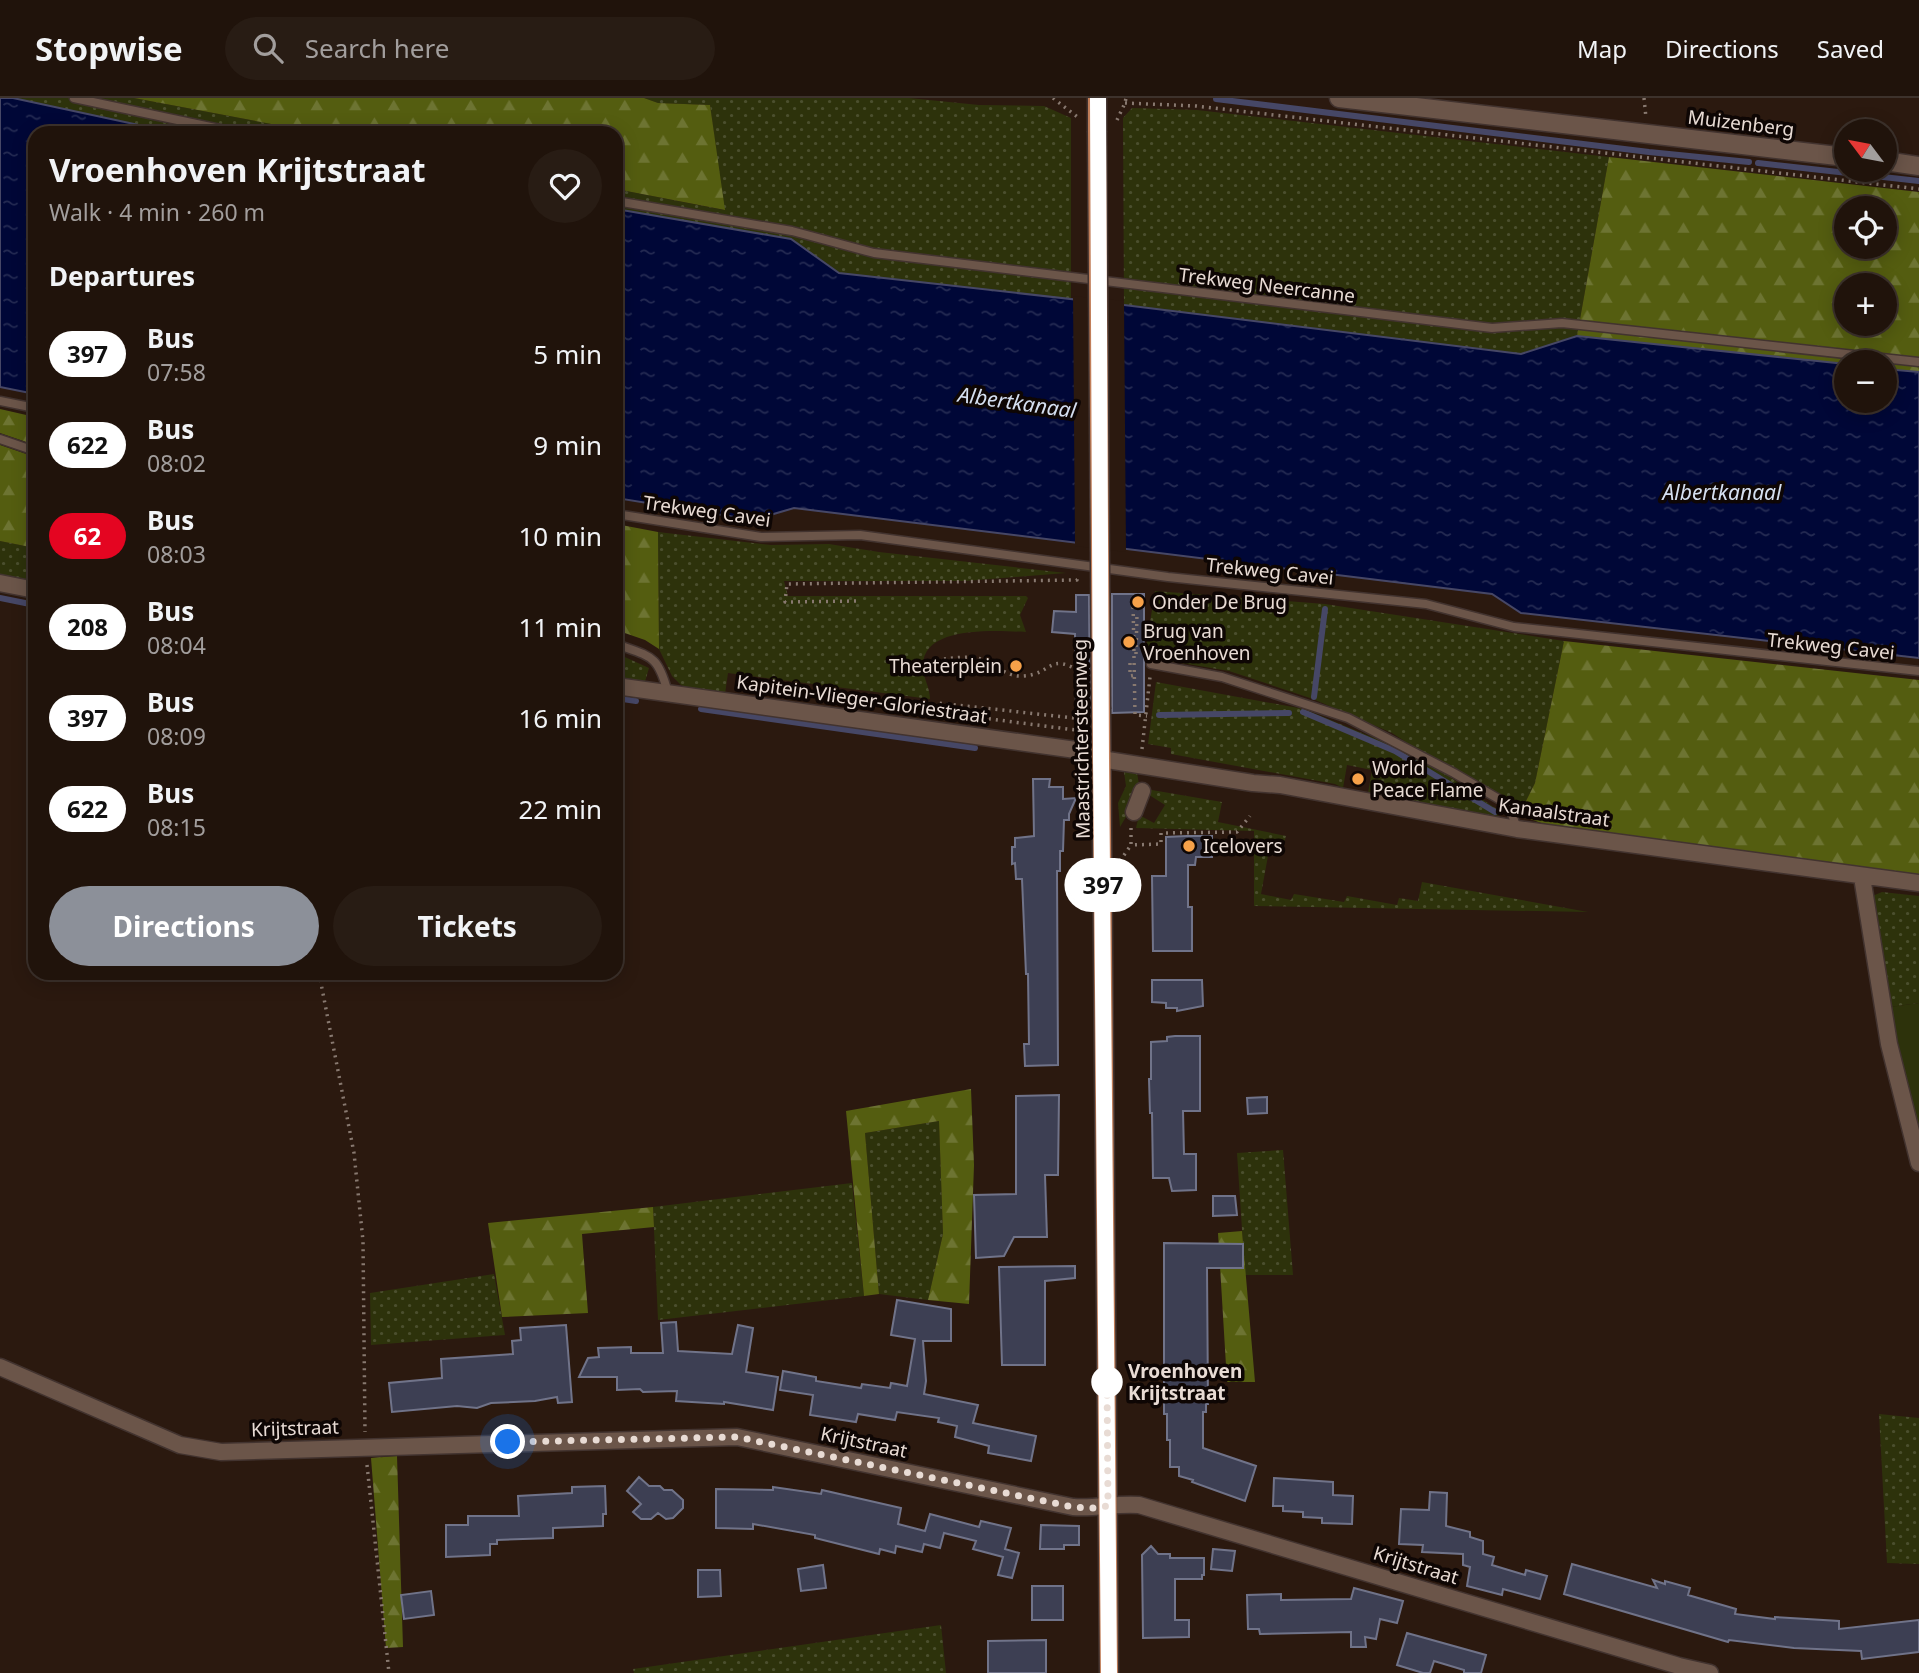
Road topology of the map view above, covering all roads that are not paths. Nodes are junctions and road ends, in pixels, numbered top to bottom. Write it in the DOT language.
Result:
graph roads {
  1 [pos="74,98"];
  2 [pos="1097,98"];
  3 [pos="1339,98"];
  4 [pos="206,126"];
  5 [pos="1834,156"];
  6 [pos="1897,163"];
  7 [pos="1919,166"];
  8 [pos="623,202"];
  9 [pos="1919,362"];
  10 [pos="0,401"];
  11 [pos="28,407"];
  12 [pos="0,439"];
  13 [pos="28,449"];
  14 [pos="623,515"];
  15 [pos="0,583"];
  16 [pos="28,589"];
  17 [pos="623,647"];
  18 [pos="1151,664"];
  19 [pos="1919,671"];
  20 [pos="623,687"];
  21 [pos="668,693"];
  22 [pos="1101,759"];
  23 [pos="1142,791"];
  24 [pos="1134,812"];
  25 [pos="1517,829"];
  26 [pos="1862,877"];
  27 [pos="1919,883"];
  28 [pos="1919,1163"];
  29 [pos="0,1367"];
  30 [pos="1108,1506"];
  31 [pos="1109,1673"];
  32 [pos="1710,1673"];
  1 -- 4 [label="lane"];
  2 -- 22 [label="main road, Maastrichtersteenweg, bridge"];
  3 -- 5 [label="street, Muizenberg"];
  6 -- 7 [label="street"];
  8 -- 9 [label="lane, Trekweg Neercanne"];
  10 -- 11 [label="lane"];
  12 -- 13 [label="lane"];
  14 -- 19 [label="lane, Trekweg Cavei"];
  15 -- 16 [label="street"];
  17 -- 21 [label="lane"];
  18 -- 25 [label="lane"];
  20 -- 21 [label="street, Kapitein-Vlieger-Gloriestraat"];
  21 -- 22 [label="street, Kapitein-Vlieger-Gloriestraat"];
  22 -- 25 [label="street, Kanaalstraat"];
  22 -- 30 [label="main road, Maastrichtersteenweg"];
  23 -- 24 [label="street"];
  25 -- 26 [label="street, Kanaalstraat"];
  26 -- 27 [label="street, Kanaalstraat"];
  26 -- 28 [label="street"];
  29 -- 30 [label="street, Krijtstraat"];
  30 -- 31 [label="main road, Maastrichtersteenweg"];
  30 -- 32 [label="street, Krijtstraat"];
}
